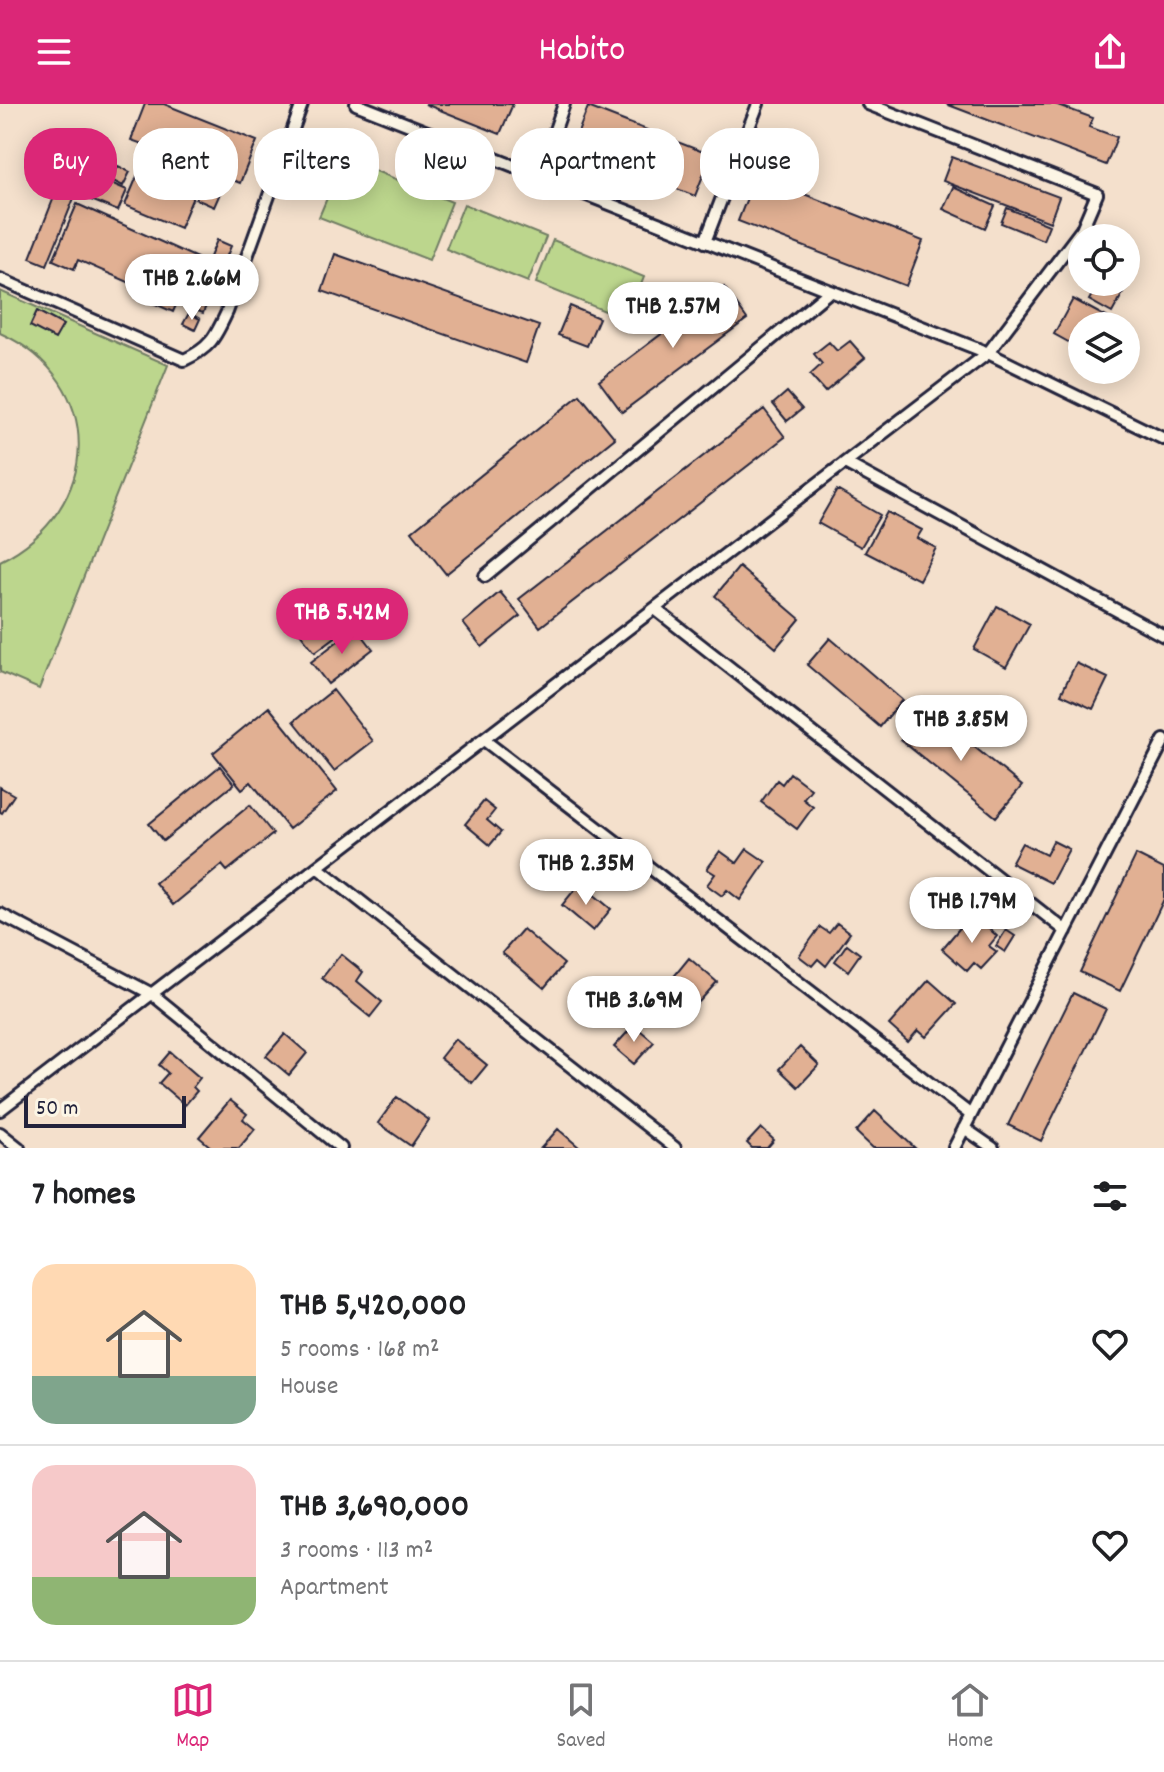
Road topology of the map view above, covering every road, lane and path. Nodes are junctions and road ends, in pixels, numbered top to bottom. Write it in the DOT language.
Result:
graph roads {
  1 [pos="302,104"];
  2 [pos="356,104"];
  3 [pos="564,104"];
  4 [pos="758,104"];
  5 [pos="868,104"];
  6 [pos="556,128"];
  7 [pos="511,165"];
  8 [pos="599,200"];
  9 [pos="705,242"];
  10 [pos="0,279"];
  11 [pos="830,291"];
  12 [pos="988,353"];
  13 [pos="1164,439"];
  14 [pos="845,463"];
  15 [pos="485,576"];
  16 [pos="655,609"];
  17 [pos="1164,636"];
  18 [pos="484,740"];
  19 [pos="1164,740"];
  20 [pos="317,867"];
  21 [pos="0,914"];
  22 [pos="1066,931"];
  23 [pos="152,994"];
  24 [pos="0,1110"];
  25 [pos="971,1115"];
  26 [pos="964,1128"];
  27 [pos="0,1133"];
  28 [pos="19,1148"];
  29 [pos="341,1148"];
  30 [pos="675,1148"];
  31 [pos="954,1148"];
  32 [pos="993,1148"];
  1 -- 10 [label="lane"];
  2 -- 7 [label="lane"];
  3 -- 6 [label="lane"];
  4 -- 9 [label="lane"];
  5 -- 12 [label="lane"];
  8 -- 9 [label="lane"];
  9 -- 11 [label="lane"];
  11 -- 12 [label="lane"];
  11 -- 15 [label="lane"];
  12 -- 13 [label="lane"];
  12 -- 14 [label="lane"];
  14 -- 16 [label="lane"];
  14 -- 17 [label="lane"];
  16 -- 18 [label="lane"];
  16 -- 22 [label="lane"];
  18 -- 20 [label="lane"];
  18 -- 25 [label="lane"];
  19 -- 22 [label="lane"];
  20 -- 23 [label="lane"];
  20 -- 30 [label="lane"];
  21 -- 23 [label="lane"];
  22 -- 25 [label="lane"];
  23 -- 24 [label="lane"];
  23 -- 29 [label="lane"];
  25 -- 26 [label="lane"];
  26 -- 31 [label="lane"];
  26 -- 32 [label="lane"];
  27 -- 28 [label="lane"];
}
